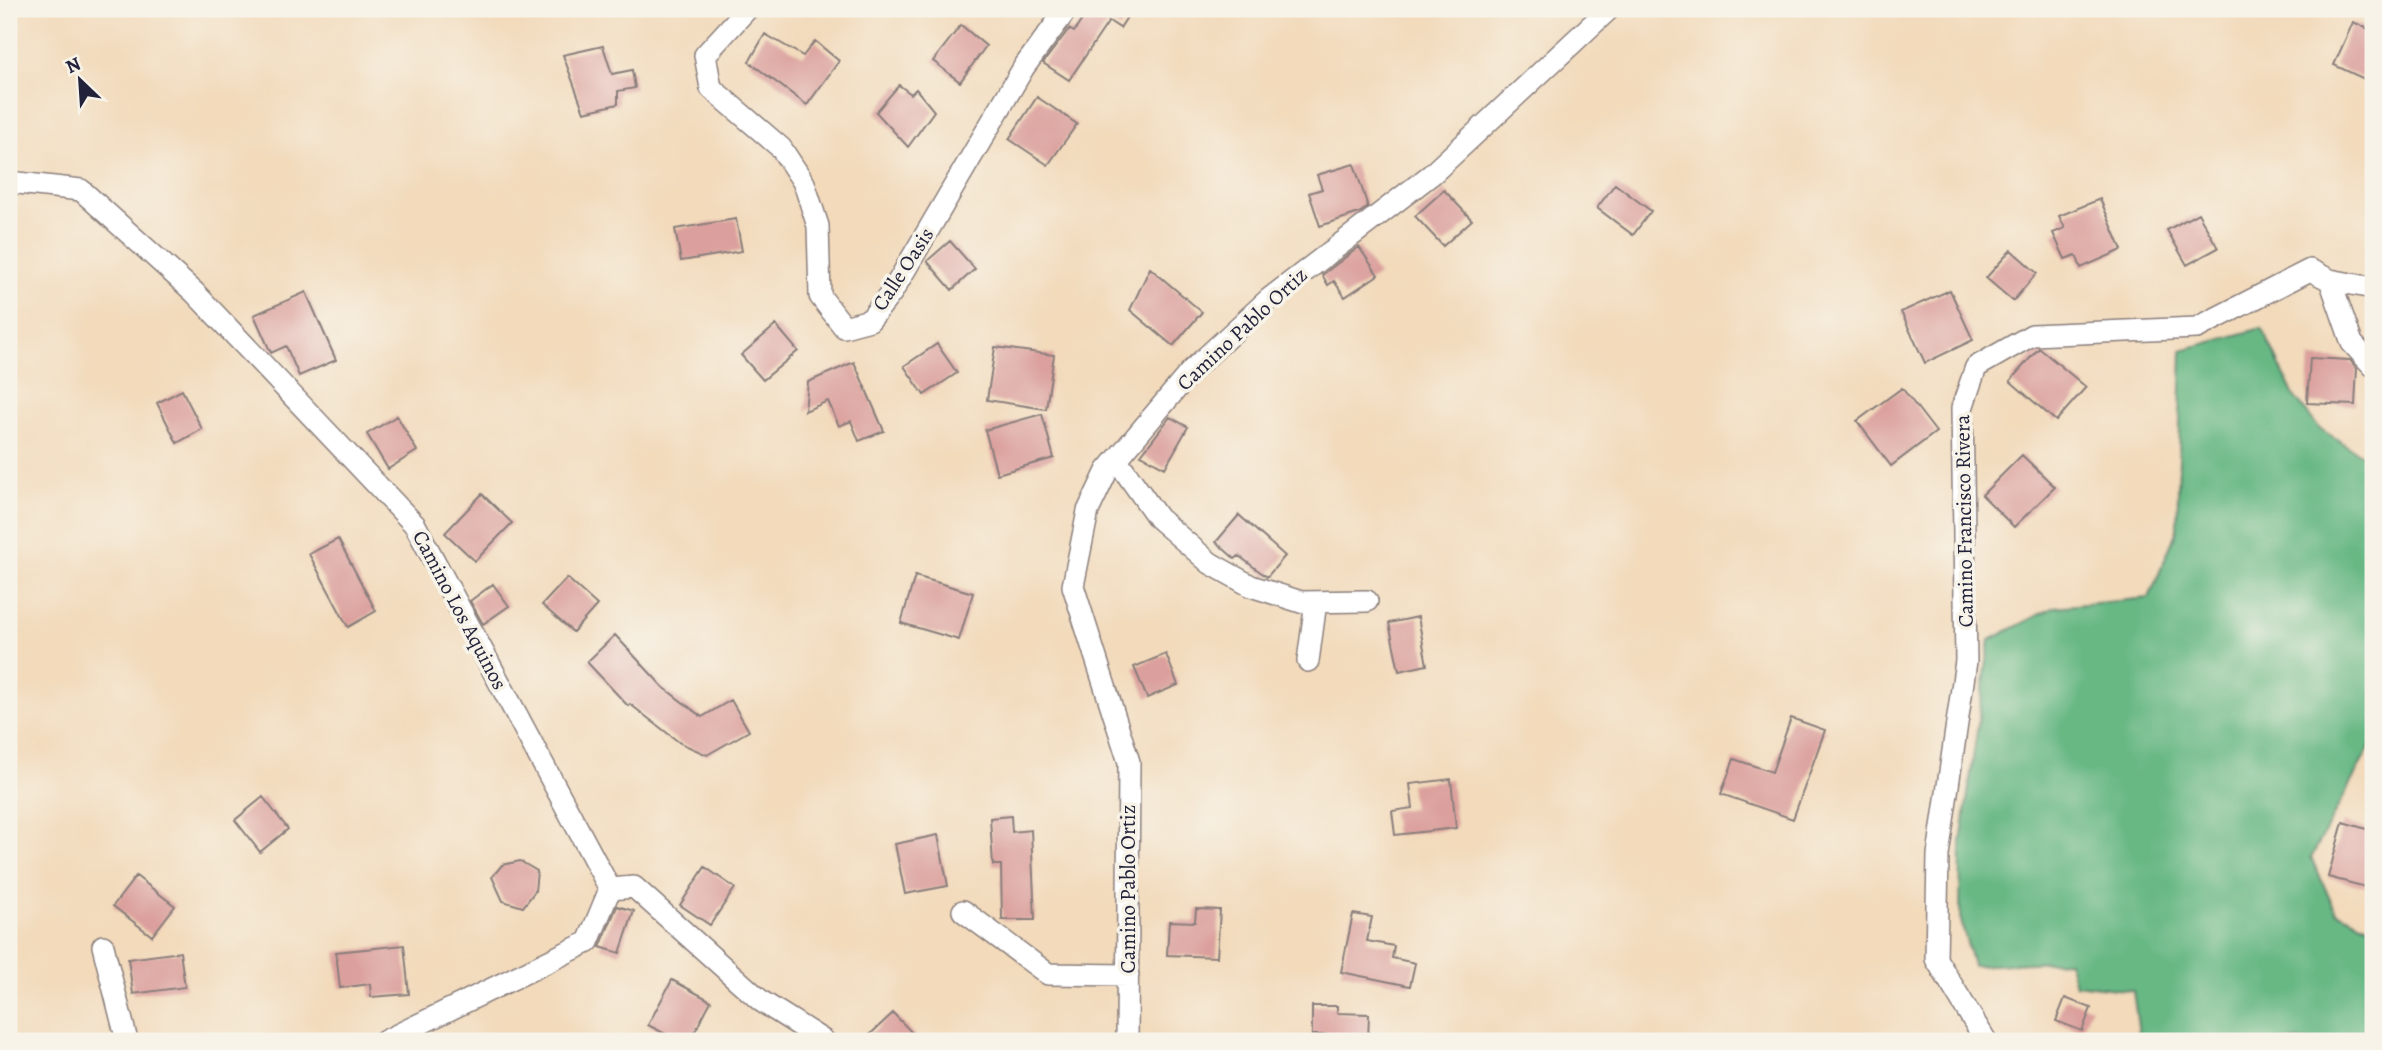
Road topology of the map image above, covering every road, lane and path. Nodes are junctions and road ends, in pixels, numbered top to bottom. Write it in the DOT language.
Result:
graph roads {
  1 [pos="747,9"];
  2 [pos="1067,9"];
  3 [pos="1609,9"];
  4 [pos="9,182"];
  5 [pos="2330,280"];
  6 [pos="2373,288"];
  7 [pos="2373,366"];
  8 [pos="1117,460"];
  9 [pos="1367,601"];
  10 [pos="1316,602"];
  11 [pos="1308,661"];
  12 [pos="610,888"];
  13 [pos="963,911"];
  14 [pos="103,946"];
  15 [pos="1128,975"];
  16 [pos="127,1041"];
  17 [pos="385,1041"];
  18 [pos="824,1041"];
  19 [pos="1128,1041"];
  20 [pos="1986,1041"];
  1 -- 2 [label="street, Calle Oasis"];
  3 -- 8 [label="street, Camino Pablo Ortiz"];
  4 -- 12 [label="street, Camino Los Aquinos"];
  5 -- 6 [label="street, Camino Francisco Rivera"];
  5 -- 7 [label="street"];
  5 -- 20 [label="street, Camino Francisco Rivera"];
  8 -- 10 [label="street"];
  8 -- 15 [label="street, Camino Pablo Ortiz"];
  9 -- 10 [label="street"];
  10 -- 11 [label="street"];
  12 -- 17 [label="street"];
  12 -- 18 [label="street"];
  13 -- 15 [label="street"];
  14 -- 16 [label="street"];
  15 -- 19 [label="street, Camino Pablo Ortiz"];
}
